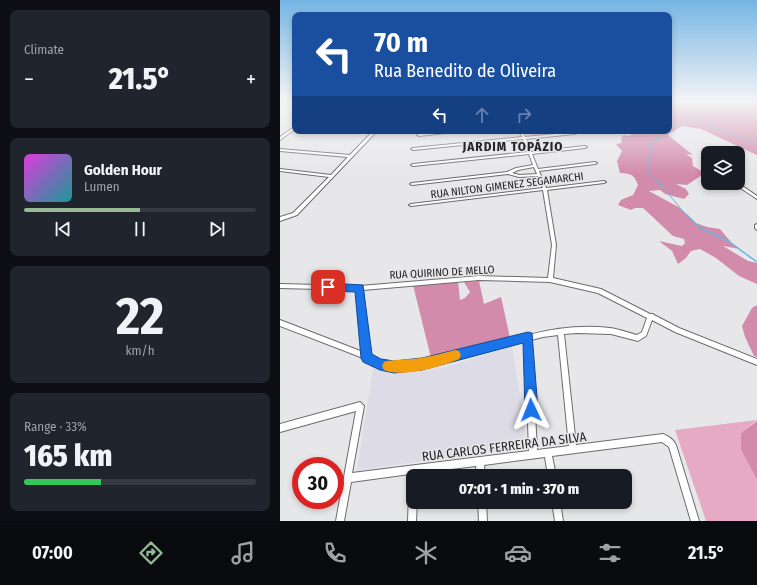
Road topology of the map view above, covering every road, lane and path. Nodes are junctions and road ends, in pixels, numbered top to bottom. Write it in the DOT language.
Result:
graph roads {
  1 [pos="292,130"];
  2 [pos="372,134"];
  3 [pos="522,134"];
  4 [pos="565,134"];
  5 [pos="524,138"];
  6 [pos="280,139"];
  7 [pos="585,147"];
  8 [pos="413,149"];
  9 [pos="280,150"];
  10 [pos="529,153"];
  11 [pos="350,156"];
  12 [pos="595,163"];
  13 [pos="413,165"];
  14 [pos="536,168"];
  15 [pos="280,170"];
  16 [pos="508,173"];
  17 [pos="538,175"];
  18 [pos="332,176"];
  19 [pos="604,182"];
  20 [pos="412,184"];
  21 [pos="545,189"];
  22 [pos="745,190"];
  23 [pos="757,198"];
  24 [pos="411,205"];
  25 [pos="280,219"];
  26 [pos="550,280"];
  27 [pos="280,286"];
  28 [pos="360,288"];
  29 [pos="651,316"];
  30 [pos="280,323"];
  31 [pos="561,332"];
  32 [pos="528,337"];
  33 [pos="367,358"];
  34 [pos="757,362"];
  35 [pos="280,428"];
  36 [pos="573,450"];
  37 [pos="548,453"];
  38 [pos="533,454"];
  39 [pos="480,461"];
  40 [pos="436,469"];
  41 [pos="480,469"];
  42 [pos="551,469"];
  43 [pos="406,474"];
  44 [pos="348,478"];
  45 [pos="412,509"];
  46 [pos="482,509"];
  47 [pos="557,509"];
  48 [pos="340,521"];
  49 [pos="412,521"];
  50 [pos="483,521"];
  51 [pos="559,521"];
  52 [pos="695,521"];
  1 -- 6 [label="street"];
  2 -- 11 [label="street"];
  3 -- 5 [label="street"];
  4 -- 5 [label="street"];
  5 -- 8 [label="street"];
  5 -- 10 [label="street"];
  7 -- 10 [label="street"];
  9 -- 11 [label="street"];
  10 -- 13 [label="street"];
  10 -- 14 [label="street"];
  11 -- 18 [label="street"];
  12 -- 14 [label="street"];
  14 -- 16 [label="street"];
  14 -- 17 [label="street"];
  15 -- 18 [label="street"];
  16 -- 17 [label="street"];
  16 -- 20 [label="street"];
  17 -- 21 [label="street"];
  18 -- 25 [label="street"];
  19 -- 21 [label="street, RUA NILTON GIMENEZ SEGAMARCHI"];
  21 -- 24 [label="street, RUA NILTON GIMENEZ SEGAMARCHI"];
  21 -- 26 [label="street"];
  22 -- 23 [label="street"];
  26 -- 28 [label="street, RUA QUIRINO DE MELLO"];
  26 -- 29 [label="street, RUA QUIRINO DE MELLO"];
  27 -- 28 [label="street, RUA QUIRINO DE MELLO"];
  28 -- 33 [label="street"];
  29 -- 31 [label="street"];
  29 -- 34 [label="street, RUA QUIRINO DE MELLO"];
  30 -- 33 [label="street"];
  31 -- 32 [label="street"];
  31 -- 36 [label="street"];
  32 -- 33 [label="street"];
  32 -- 38 [label="street"];
  35 -- 44 [label="street"];
  36 -- 37 [label="street, RUA CARLOS FERREIRA DA SILVA"];
  36 -- 52 [label="street, RUA CARLOS FERREIRA DA SILVA"];
  37 -- 38 [label="street, RUA CARLOS FERREIRA DA SILVA"];
  37 -- 42 [label="street"];
  38 -- 39 [label="street, RUA CARLOS FERREIRA DA SILVA"];
  39 -- 40 [label="street, RUA CARLOS FERREIRA DA SILVA"];
  39 -- 41 [label="street"];
  43 -- 44 [label="street, RUA CARLOS FERREIRA DA SILVA"];
  44 -- 48 [label="street"];
  45 -- 49 [label="street"];
  46 -- 50 [label="street"];
  47 -- 51 [label="street"];
}
